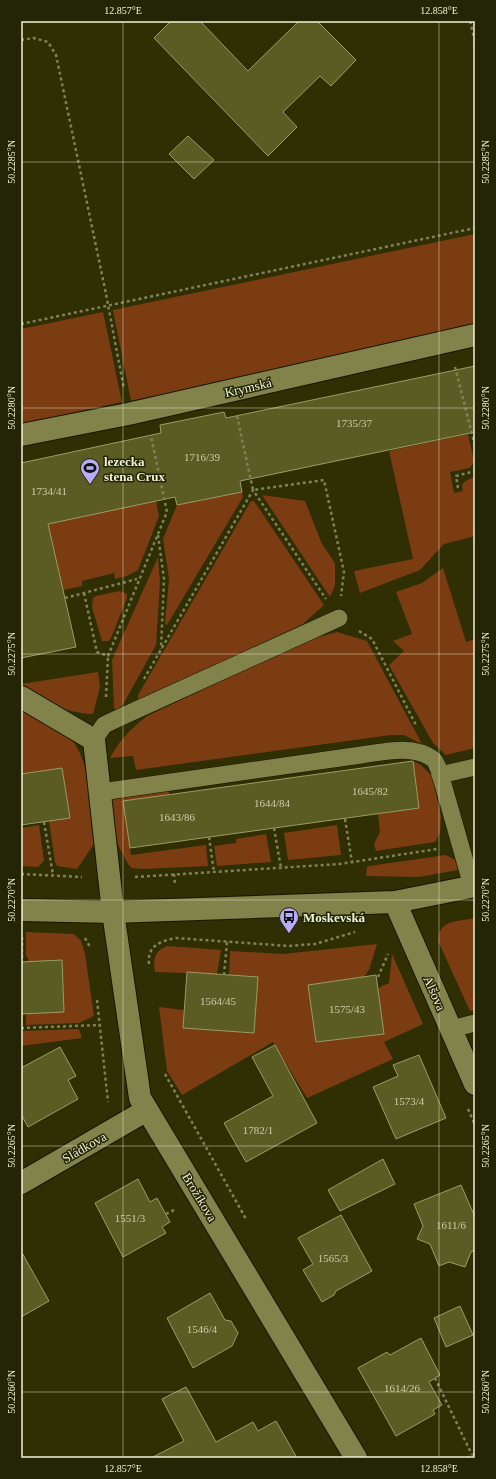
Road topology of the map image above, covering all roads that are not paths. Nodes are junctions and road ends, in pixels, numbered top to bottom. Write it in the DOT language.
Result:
graph roads {
  1 [pos="475,336"];
  2 [pos="21,435"];
  3 [pos="339,618"];
  4 [pos="21,697"];
  5 [pos="99,733"];
  6 [pos="475,766"];
  7 [pos="437,767"];
  8 [pos="101,792"];
  9 [pos="474,886"];
  10 [pos="395,902"];
  11 [pos="21,910"];
  12 [pos="113,912"];
  13 [pos="475,1023"];
  14 [pos="450,1029"];
  15 [pos="475,1084"];
  16 [pos="147,1110"];
  17 [pos="21,1183"];
  18 [pos="356,1458"];
  1 -- 2 [label="street, Krymská"];
  3 -- 5 [label="lane"];
  4 -- 5 [label="street"];
  5 -- 8 [label="street"];
  6 -- 7 [label="lane"];
  7 -- 8 [label="lane"];
  7 -- 9 [label="lane"];
  8 -- 12 [label="street"];
  9 -- 10 [label="street"];
  10 -- 12 [label="street"];
  10 -- 14 [label="street, Alšova"];
  11 -- 12 [label="street"];
  12 -- 16 [label="street, Brožíkova"];
  13 -- 14 [label="lane"];
  14 -- 15 [label="street, Alšova"];
  16 -- 17 [label="street, Sládkova"];
  16 -- 18 [label="street, Brožíkova"];
}
